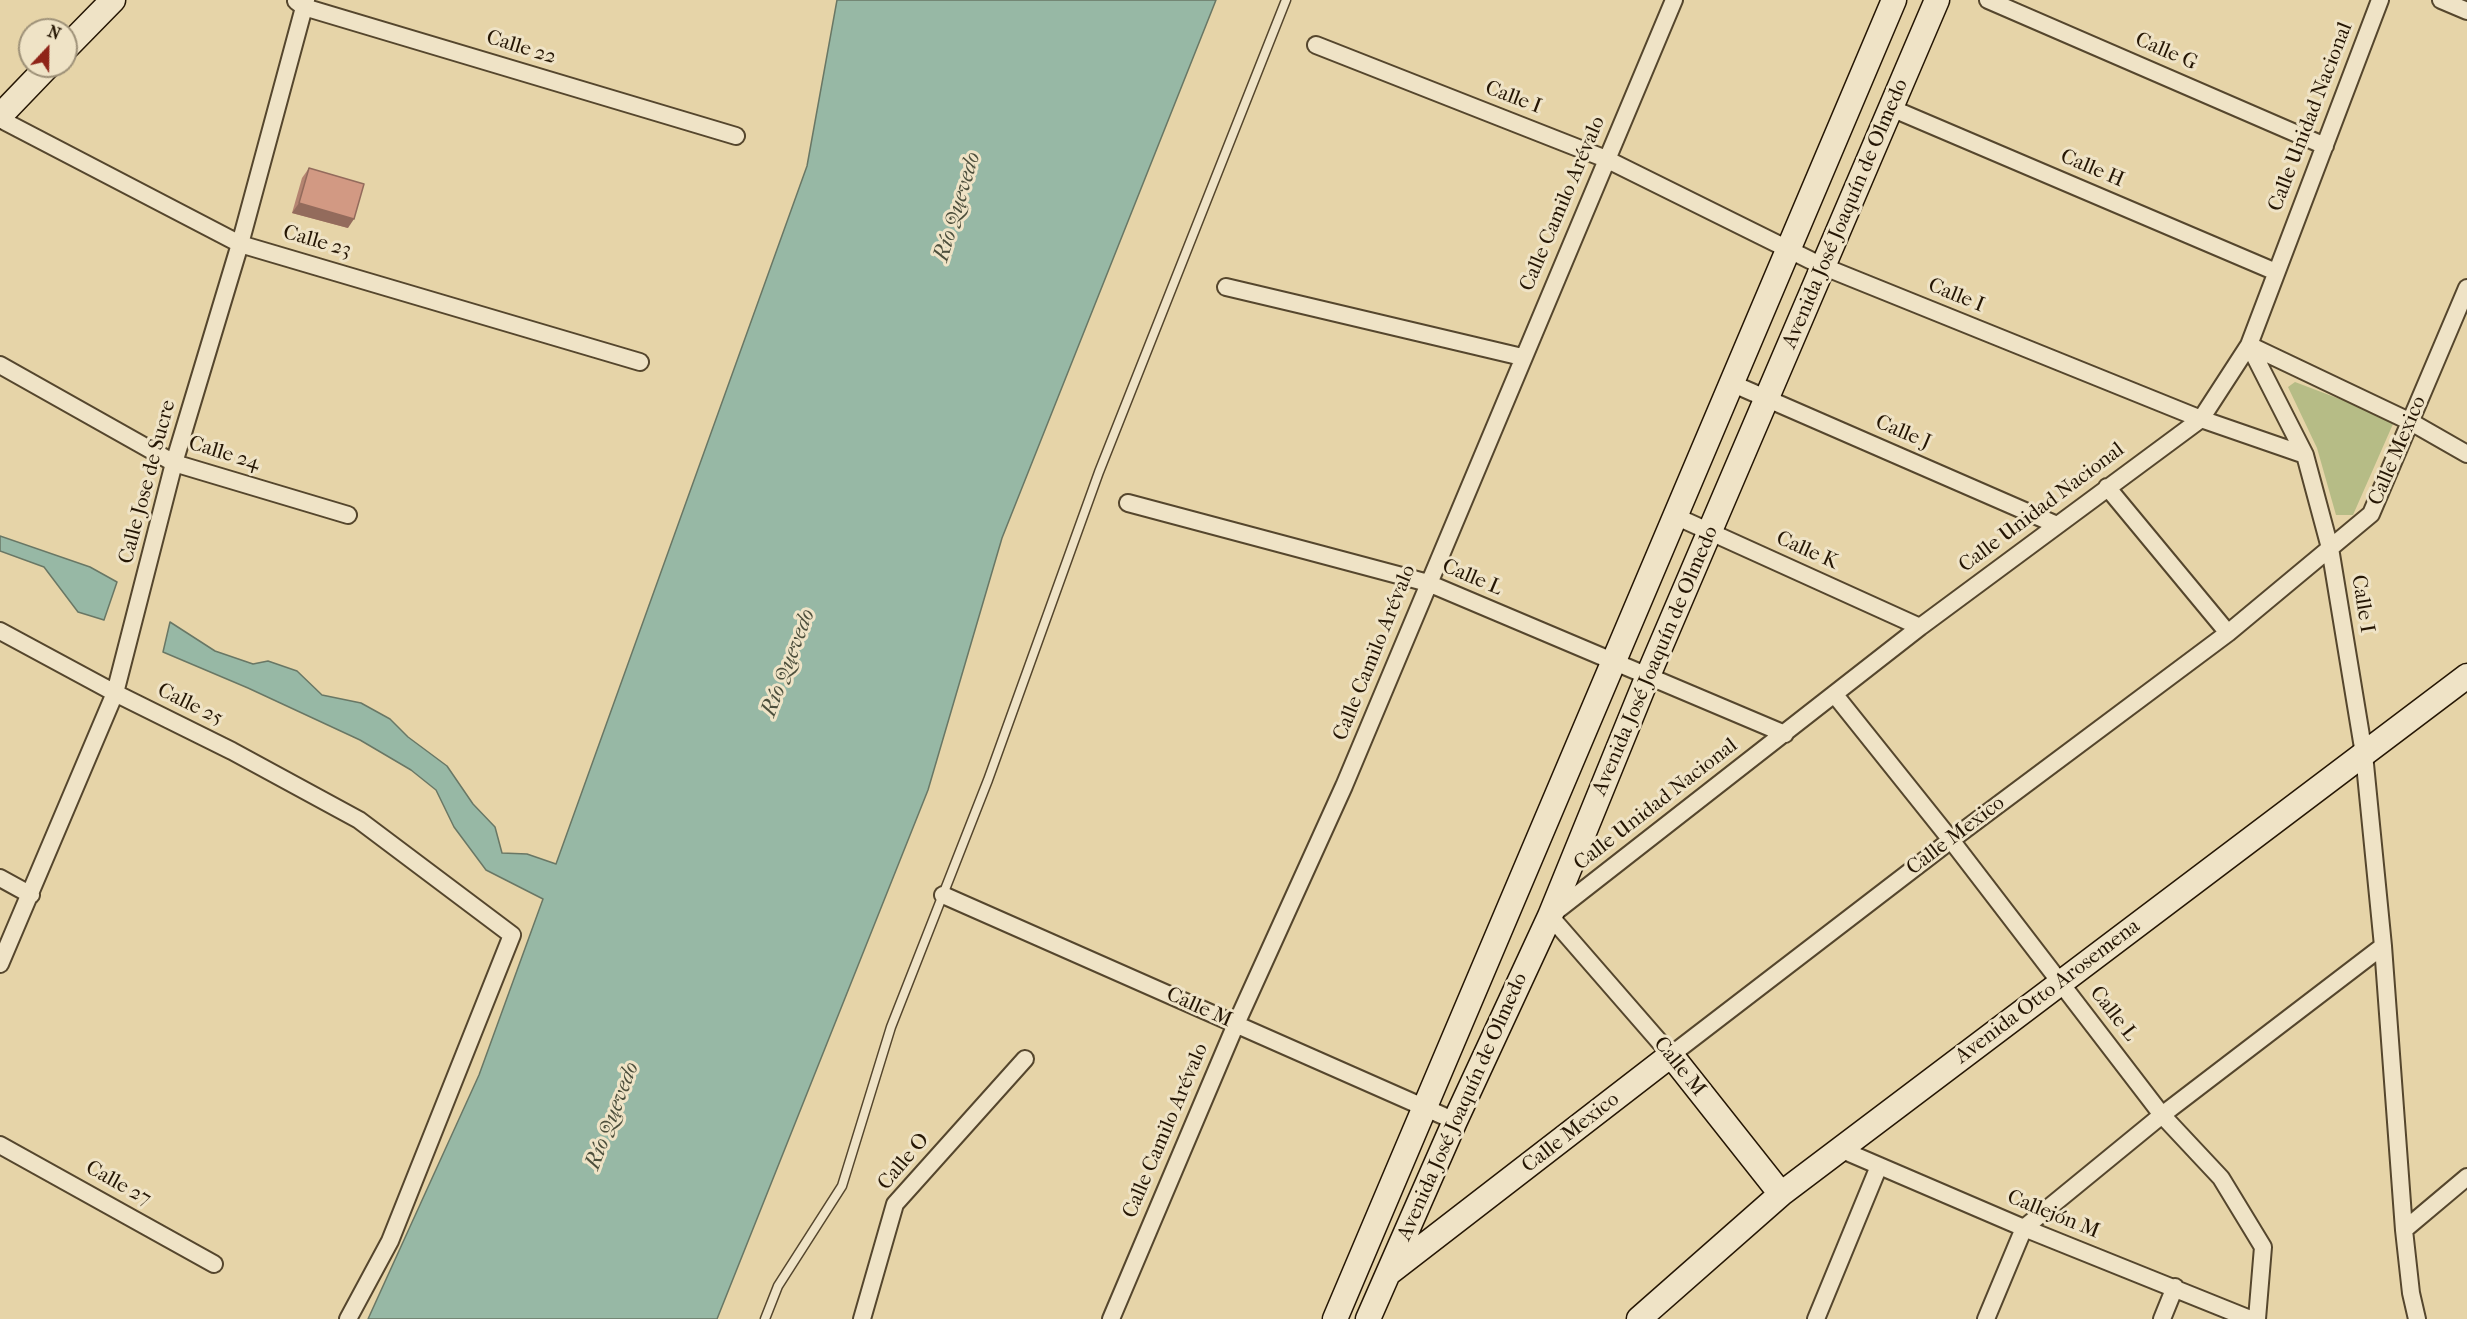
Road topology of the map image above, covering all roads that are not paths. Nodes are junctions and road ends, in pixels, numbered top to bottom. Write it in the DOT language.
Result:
graph roads {
  1 [pos="112,0"];
  2 [pos="1286,0"];
  3 [pos="1674,0"];
  4 [pos="1894,0"];
  5 [pos="1937,0"];
  6 [pos="1988,0"];
  7 [pos="2380,0"];
  8 [pos="2441,0"];
  9 [pos="302,2"];
  10 [pos="2467,11"];
  11 [pos="78,35"];
  12 [pos="1317,45"];
  13 [pos="37,78"];
  14 [pos="1891,108"];
  15 [pos="0,117"];
  16 [pos="736,136"];
  17 [pos="2325,146"];
  18 [pos="1606,159"];
  19 [pos="240,244"];
  20 [pos="1788,249"];
  21 [pos="1822,266"];
  22 [pos="2276,272"];
  23 [pos="1227,287"];
  24 [pos="2467,288"];
  25 [pos="2248,345"];
  26 [pos="1522,357"];
  27 [pos="640,362"];
  28 [pos="0,365"];
  29 [pos="1731,383"];
  30 [pos="1768,399"];
  31 [pos="2201,419"];
  32 [pos="2410,422"];
  33 [pos="2305,454"];
  34 [pos="2467,454"];
  35 [pos="174,463"];
  36 [pos="2107,487"];
  37 [pos="1128,503"];
  38 [pos="348,514"];
  39 [pos="1675,516"];
  40 [pos="2057,525"];
  41 [pos="1710,532"];
  42 [pos="2330,548"];
  43 [pos="1428,583"];
  44 [pos="1920,627"];
  45 [pos="0,632"];
  46 [pos="2228,633"];
  47 [pos="1613,662"];
  48 [pos="2467,676"];
  49 [pos="1647,678"];
  50 [pos="115,693"];
  51 [pos="1835,696"];
  52 [pos="1785,734"];
  53 [pos="2364,754"];
  54 [pos="1951,840"];
  55 [pos="0,878"];
  56 [pos="31,895"];
  57 [pos="943,896"];
  58 [pos="1550,916"];
  59 [pos="2383,946"];
  60 [pos="0,964"];
  61 [pos="2060,983"];
  62 [pos="1236,1024"];
  63 [pos="1671,1056"];
  64 [pos="1025,1059"];
  65 [pos="1424,1107"];
  66 [pos="2163,1115"];
  67 [pos="1455,1121"];
  68 [pos="0,1144"];
  69 [pos="1840,1149"];
  70 [pos="1879,1166"];
  71 [pos="2467,1177"];
  72 [pos="1781,1194"];
  73 [pos="2024,1228"];
  74 [pos="2404,1230"];
  75 [pos="214,1264"];
  76 [pos="1387,1274"];
  77 [pos="2175,1287"];
  78 [pos="1338,1311"];
  79 [pos="348,1319"];
  80 [pos="765,1319"];
  81 [pos="862,1319"];
  82 [pos="1111,1319"];
  83 [pos="1368,1319"];
  84 [pos="1639,1319"];
  85 [pos="1816,1319"];
  86 [pos="1986,1319"];
  87 [pos="2162,1319"];
  88 [pos="2250,1319"];
  89 [pos="2257,1319"];
  90 [pos="2417,1319"];
  1 -- 11 [label="main road"];
  2 -- 57 [label="lane"];
  3 -- 18 [label="street, Calle Camilo Arévalo"];
  4 -- 20 [label="main road, Avenida José Joaquín de Olmedo"];
  5 -- 14 [label="main road, Avenida José Joaquín de Olmedo"];
  6 -- 17 [label="street, Calle G"];
  7 -- 17 [label="street, Calle Unidad Nacional"];
  8 -- 10 [label="street"];
  9 -- 16 [label="street, Calle 22"];
  9 -- 19 [label="street, Calle Jose de Sucre"];
  12 -- 18 [label="street, Calle I"];
  13 -- 15 [label="main road"];
  14 -- 21 [label="main road, Avenida José Joaquín de Olmedo"];
  14 -- 22 [label="street, Calle H"];
  15 -- 19 [label="street, Calle 23"];
  17 -- 22 [label="street, Calle Unidad Nacional"];
  18 -- 20 [label="street, Calle I"];
  18 -- 26 [label="street, Calle Camilo Arévalo"];
  19 -- 27 [label="street, Calle 23"];
  19 -- 35 [label="street, Calle Jose de Sucre"];
  20 -- 21 [label="street, Calle I"];
  20 -- 29 [label="main road, Avenida José Joaquín de Olmedo"];
  21 -- 30 [label="main road, Avenida José Joaquín de Olmedo"];
  21 -- 31 [label="street, Calle I"];
  22 -- 25 [label="street, Calle Unidad Nacional"];
  23 -- 26 [label="street"];
  24 -- 32 [label="street, Calle Mexico"];
  25 -- 31 [label="street, Calle Unidad Nacional"];
  25 -- 32 [label="street"];
  25 -- 33 [label="street"];
  26 -- 43 [label="street, Calle Camilo Arévalo"];
  28 -- 35 [label="street, Calle 24"];
  29 -- 30 [label="street, Calle J"];
  29 -- 39 [label="main road, Avenida José Joaquín de Olmedo"];
  30 -- 40 [label="street, Calle J"];
  30 -- 41 [label="main road, Avenida José Joaquín de Olmedo"];
  31 -- 33 [label="street, Calle I"];
  31 -- 36 [label="street, Calle Unidad Nacional"];
  32 -- 34 [label="street"];
  32 -- 42 [label="street, Calle Mexico"];
  33 -- 42 [label="street, Calle I"];
  35 -- 38 [label="street, Calle 24"];
  35 -- 50 [label="street, Calle Jose de Sucre"];
  36 -- 40 [label="street, Calle Unidad Nacional"];
  36 -- 46 [label="street"];
  37 -- 43 [label="street, Calle L"];
  39 -- 41 [label="street, Calle K"];
  39 -- 47 [label="main road, Avenida José Joaquín de Olmedo"];
  40 -- 44 [label="street, Calle Unidad Nacional"];
  41 -- 44 [label="street, Calle K"];
  41 -- 49 [label="main road, Avenida José Joaquín de Olmedo"];
  42 -- 46 [label="street, Calle Mexico"];
  42 -- 53 [label="street, Calle I"];
  43 -- 47 [label="street, Calle L"];
  43 -- 62 [label="street, Calle Camilo Arévalo"];
  44 -- 51 [label="street, Calle Unidad Nacional"];
  45 -- 50 [label="street, Calle 25"];
  46 -- 54 [label="street, Calle Mexico"];
  47 -- 49 [label="street, Calle L"];
  47 -- 65 [label="main road, Avenida José Joaquín de Olmedo"];
  48 -- 53 [label="main road, Avenida Otto Arosemena"];
  49 -- 52 [label="street, Calle L"];
  49 -- 58 [label="main road, Avenida José Joaquín de Olmedo"];
  50 -- 56 [label="street, Calle Jose de Sucre"];
  50 -- 79 [label="street, Calle 25"];
  51 -- 52 [label="street, Calle Unidad Nacional"];
  51 -- 54 [label="street, Calle L"];
  52 -- 58 [label="street, Calle Unidad Nacional"];
  53 -- 59 [label="street, Calle I"];
  53 -- 61 [label="main road, Avenida Otto Arosemena"];
  54 -- 61 [label="street, Calle L"];
  54 -- 63 [label="street, Calle Mexico"];
  55 -- 56 [label="street"];
  56 -- 60 [label="street, Calle Jose de Sucre"];
  57 -- 62 [label="street, Calle M"];
  57 -- 80 [label="lane"];
  58 -- 63 [label="street, Calle M"];
  58 -- 67 [label="main road, Avenida José Joaquín de Olmedo"];
  59 -- 66 [label="street"];
  59 -- 74 [label="street, Calle I"];
  61 -- 66 [label="street, Calle L"];
  61 -- 69 [label="main road, Avenida Otto Arosemena"];
  62 -- 65 [label="street, Calle M"];
  62 -- 82 [label="street, Calle Camilo Arévalo"];
  63 -- 72 [label="main road, Calle M"];
  63 -- 76 [label="main road, Calle Mexico"];
  64 -- 81 [label="street, Calle O"];
  65 -- 67 [label="street, Calle M"];
  65 -- 78 [label="main road, Avenida José Joaquín de Olmedo"];
  66 -- 73 [label="street"];
  66 -- 89 [label="street, Calle L"];
  67 -- 76 [label="main road, Avenida José Joaquín de Olmedo"];
  68 -- 75 [label="street, Calle 27"];
  69 -- 70 [label="street, Callejón M"];
  69 -- 72 [label="main road, Avenida Otto Arosemena"];
  70 -- 73 [label="street, Callejón M"];
  70 -- 85 [label="street"];
  71 -- 74 [label="street"];
  72 -- 84 [label="main road, Avenida Otto Arosemena"];
  73 -- 77 [label="street, Callejón M"];
  73 -- 86 [label="street"];
  74 -- 90 [label="street, Calle I"];
  76 -- 78 [label="main road, Calle Mexico"];
  76 -- 83 [label="main road, Avenida José Joaquín de Olmedo"];
  77 -- 87 [label="street"];
  77 -- 88 [label="street, Callejón M"];
}
